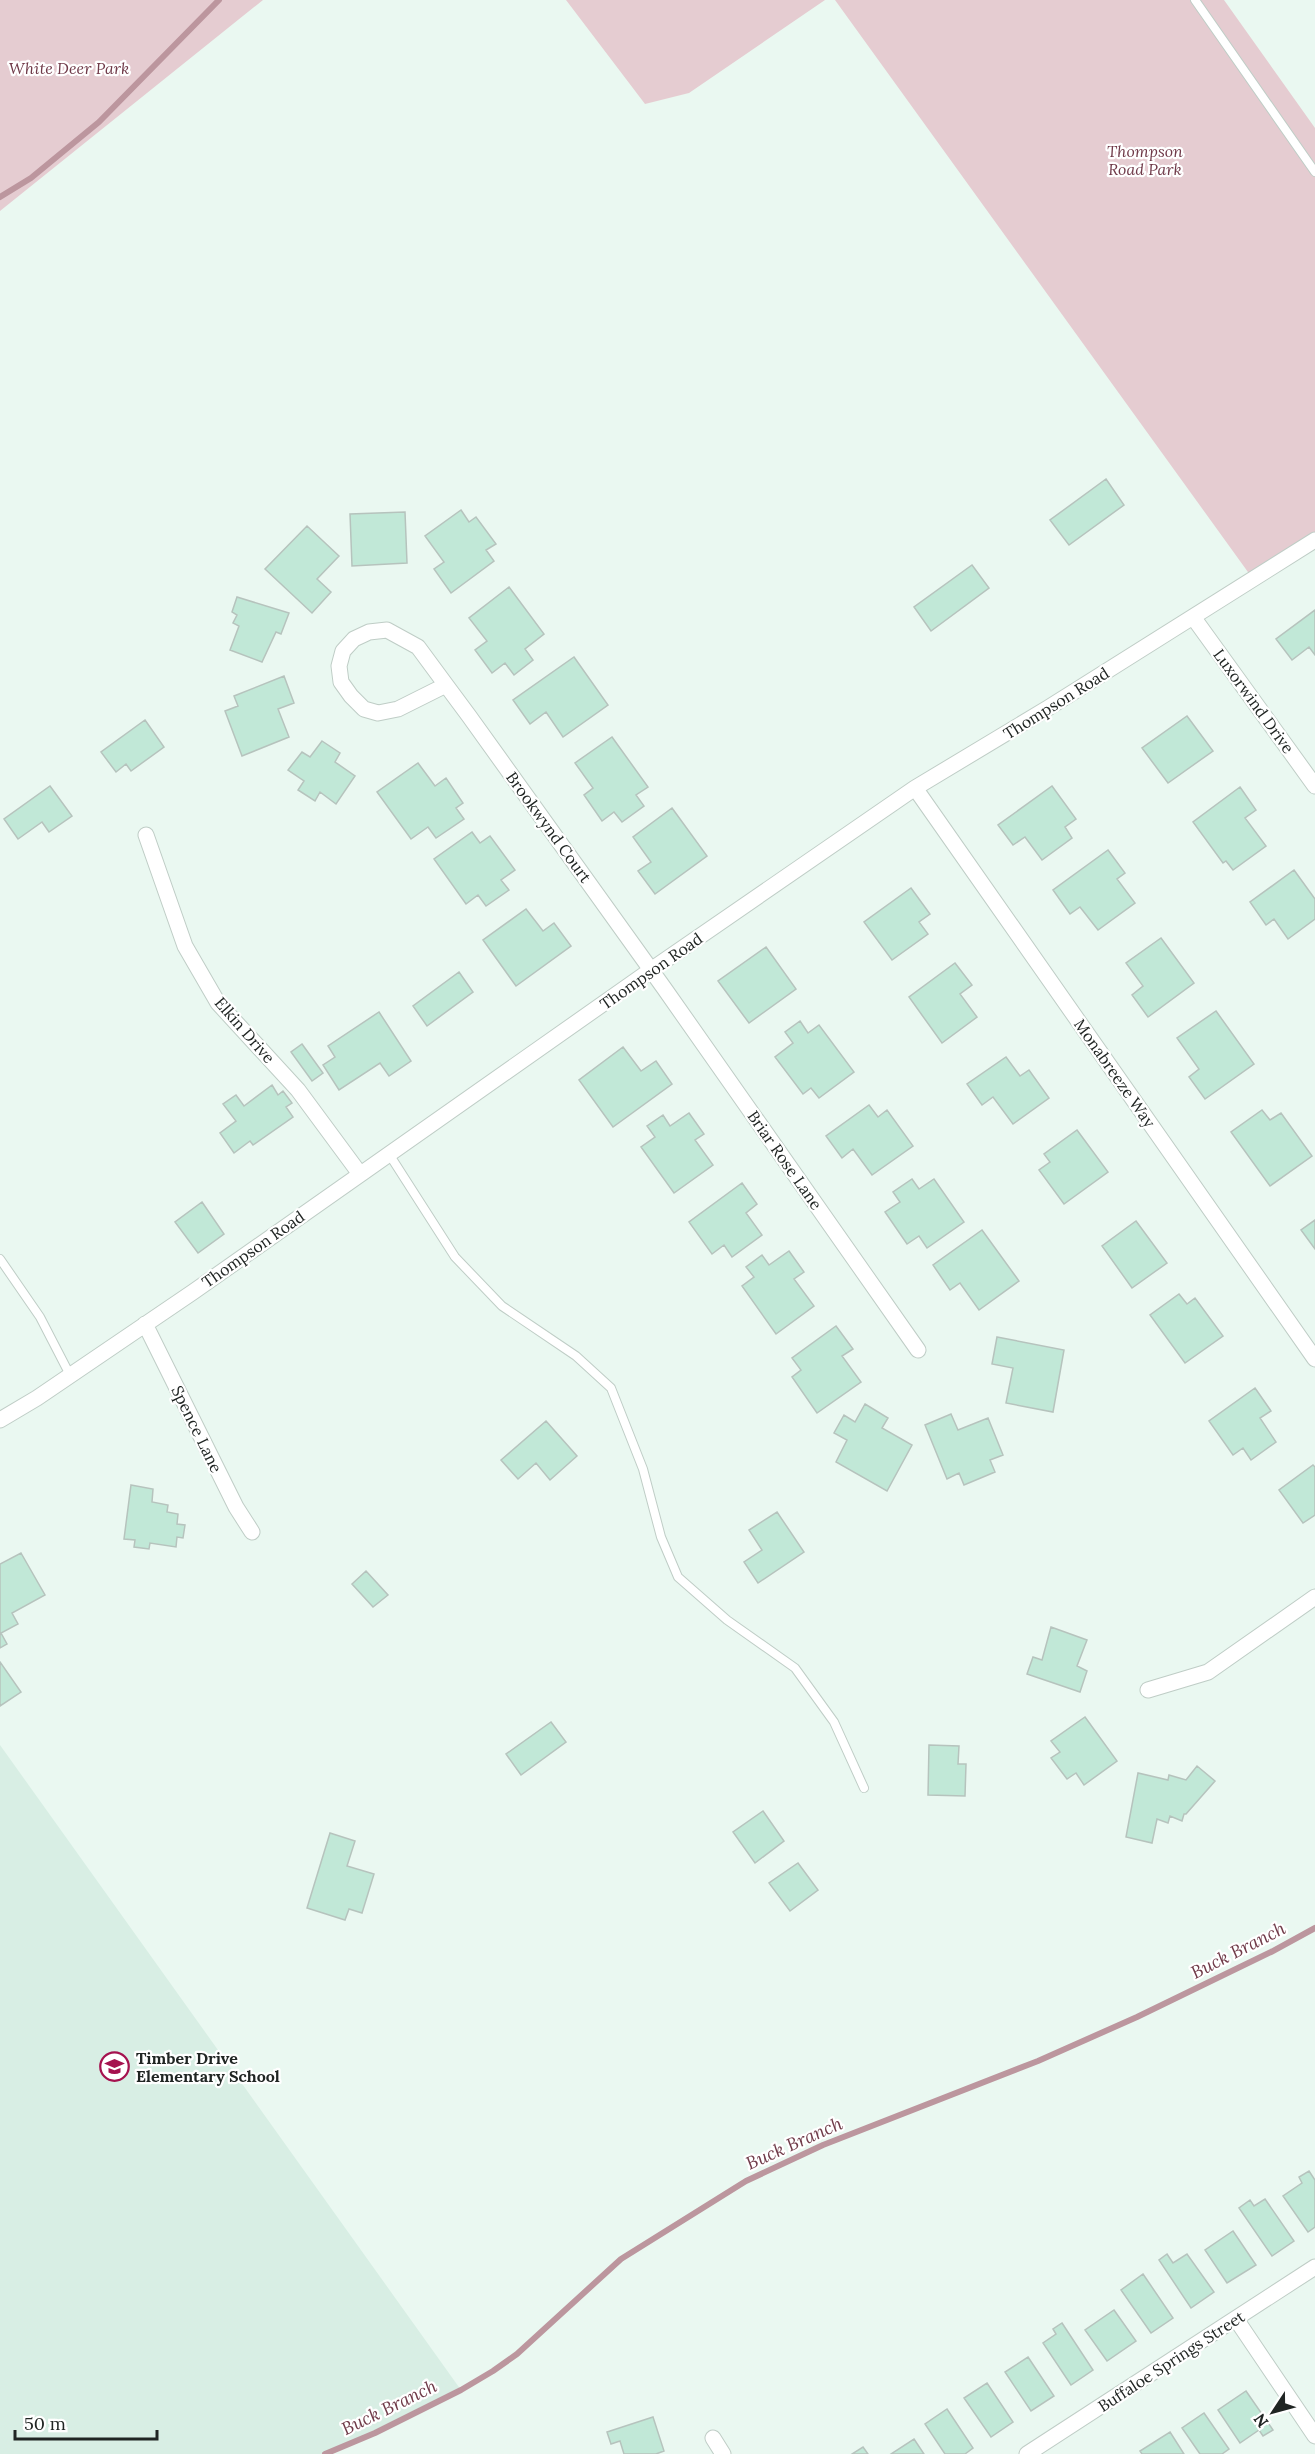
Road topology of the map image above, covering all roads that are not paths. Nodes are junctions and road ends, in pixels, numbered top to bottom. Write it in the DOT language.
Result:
graph roads {
  1 [pos="1196,0"];
  2 [pos="1315,172"];
  3 [pos="1315,540"];
  4 [pos="1193,617"];
  5 [pos="446,685"];
  6 [pos="1315,786"];
  7 [pos="915,788"];
  8 [pos="146,835"];
  9 [pos="651,970"];
  10 [pos="389,1154"];
  11 [pos="360,1174"];
  12 [pos="0,1258"];
  13 [pos="145,1324"];
  14 [pos="918,1350"];
  15 [pos="1315,1359"];
  16 [pos="70,1375"];
  17 [pos="0,1420"];
  18 [pos="252,1532"];
  19 [pos="1315,1597"];
  20 [pos="1148,1690"];
  21 [pos="864,1788"];
  22 [pos="1315,2267"];
  23 [pos="1236,2319"];
  24 [pos="1315,2436"];
  25 [pos="713,2438"];
  26 [pos="723,2454"];
  27 [pos="1028,2454"];
  1 -- 2 [label="lane"];
  3 -- 4 [label="street, Thompson Road"];
  4 -- 6 [label="street, Luxorwind Drive"];
  4 -- 7 [label="street, Thompson Road"];
  5 -- 5 [label="street, Brookwynd Court"];
  5 -- 9 [label="street, Brookwynd Court"];
  7 -- 9 [label="street, Thompson Road"];
  7 -- 15 [label="street, Monabreeze Way"];
  8 -- 11 [label="street, Elkin Drive"];
  9 -- 10 [label="street, Thompson Road"];
  9 -- 14 [label="street, Briar Rose Lane"];
  10 -- 11 [label="street, Thompson Road"];
  10 -- 21 [label="lane"];
  11 -- 13 [label="street, Thompson Road"];
  12 -- 16 [label="lane"];
  13 -- 16 [label="street, Thompson Road"];
  13 -- 18 [label="street, Spence Lane"];
  16 -- 17 [label="street, Thompson Road"];
  19 -- 20 [label="street"];
  22 -- 23 [label="street, Buffaloe Springs Street"];
  23 -- 24 [label="street"];
  23 -- 27 [label="street, Buffaloe Springs Street"];
  25 -- 26 [label="street"];
}
